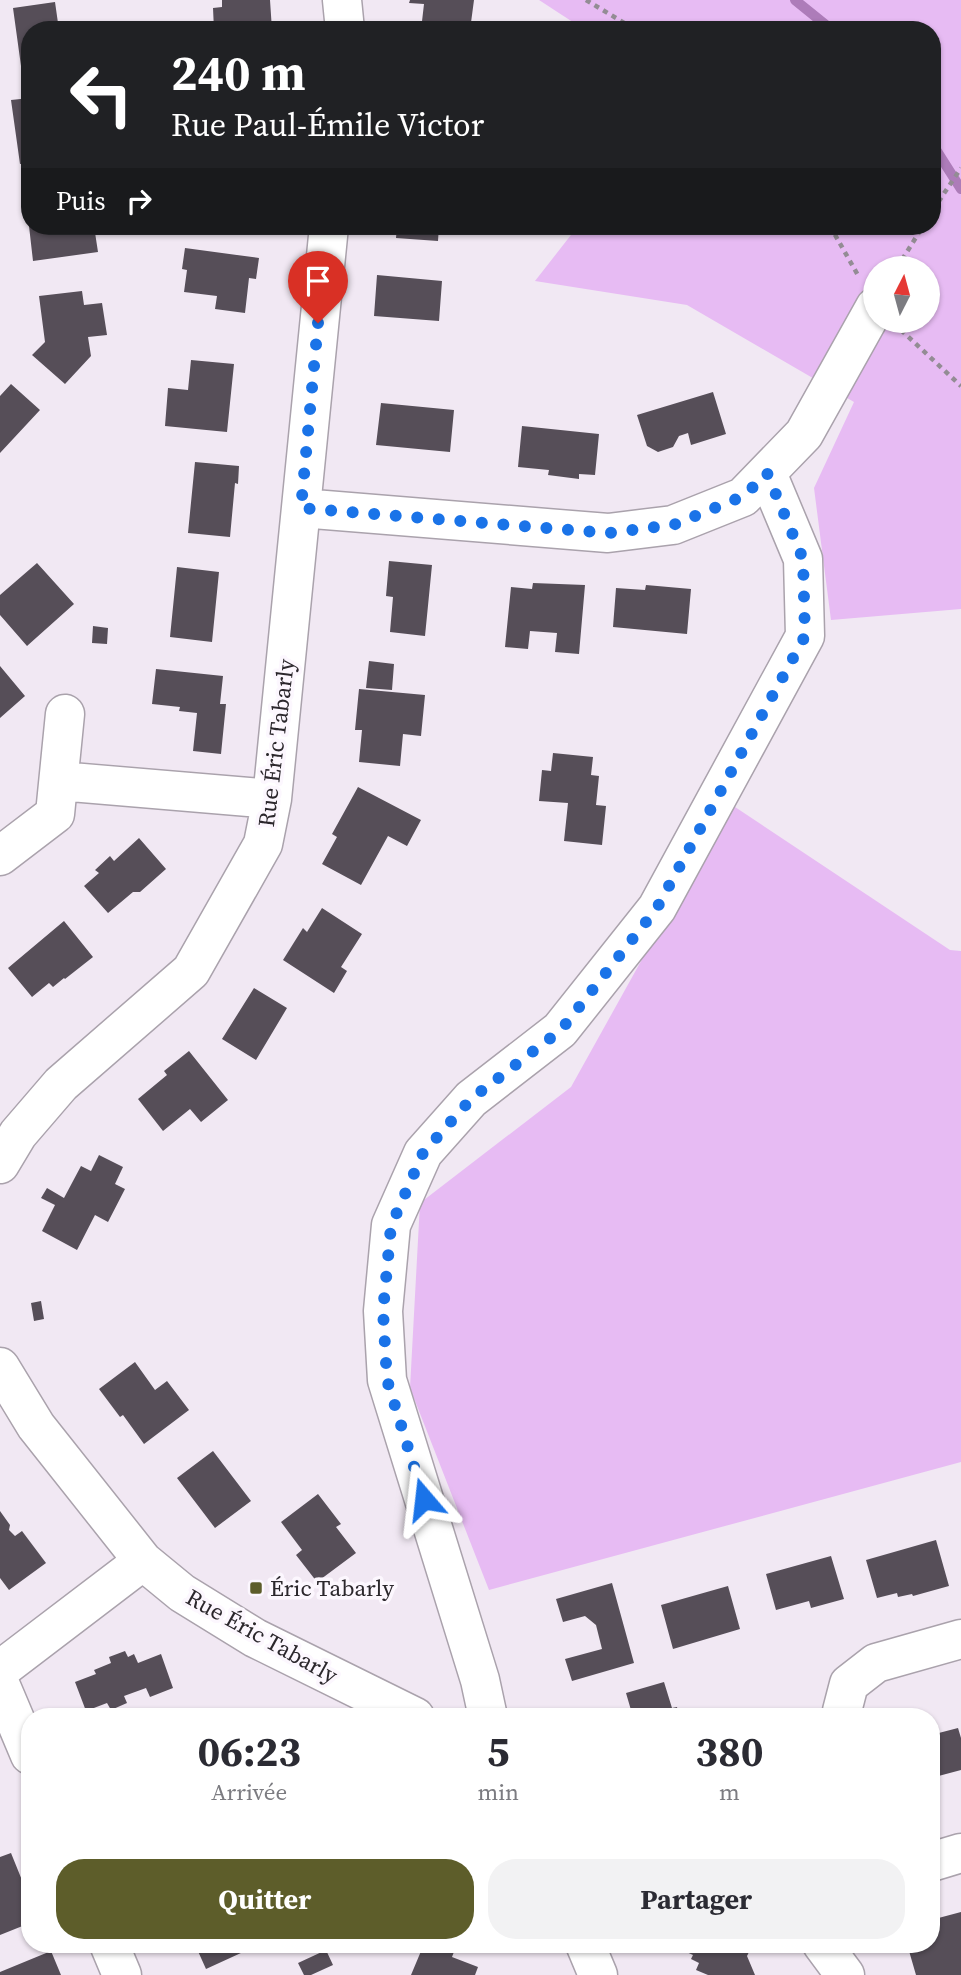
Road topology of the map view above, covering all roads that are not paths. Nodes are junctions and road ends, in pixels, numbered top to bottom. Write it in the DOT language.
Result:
graph roads {
  1 [pos="342,0"];
  2 [pos="344,21"];
  3 [pos="328,235"];
  4 [pos="864,333"];
  5 [pos="767,473"];
  6 [pos="301,508"];
  7 [pos="65,713"];
  8 [pos="60,781"];
  9 [pos="272,799"];
  10 [pos="0,856"];
  11 [pos="0,1164"];
  12 [pos="0,1367"];
  13 [pos="143,1562"];
  14 [pos="961,1639"];
  15 [pos="0,1670"];
  16 [pos="0,1684"];
  17 [pos="397,1708"];
  18 [pos="486,1708"];
  19 [pos="843,1708"];
  20 [pos="21,1734"];
  21 [pos="961,1853"];
  22 [pos="940,1859"];
  23 [pos="113,1953"];
  24 [pos="589,1953"];
  25 [pos="829,1953"];
  26 [pos="122,1975"];
  27 [pos="598,1975"];
  28 [pos="845,1975"];
  1 -- 2 [label="street"];
  3 -- 6 [label="street, Rue Éric Tabarly"];
  4 -- 5 [label="street"];
  5 -- 6 [label="street"];
  5 -- 18 [label="street"];
  6 -- 9 [label="street, Rue Éric Tabarly"];
  7 -- 8 [label="street"];
  8 -- 9 [label="street"];
  8 -- 10 [label="street"];
  9 -- 11 [label="street, Rue Éric Tabarly"];
  12 -- 13 [label="street, Rue Éric Tabarly"];
  13 -- 15 [label="street"];
  13 -- 17 [label="street, Rue Éric Tabarly"];
  14 -- 19 [label="street"];
  16 -- 20 [label="street"];
  21 -- 22 [label="street"];
  23 -- 26 [label="street"];
  24 -- 27 [label="street"];
  25 -- 28 [label="street"];
}
